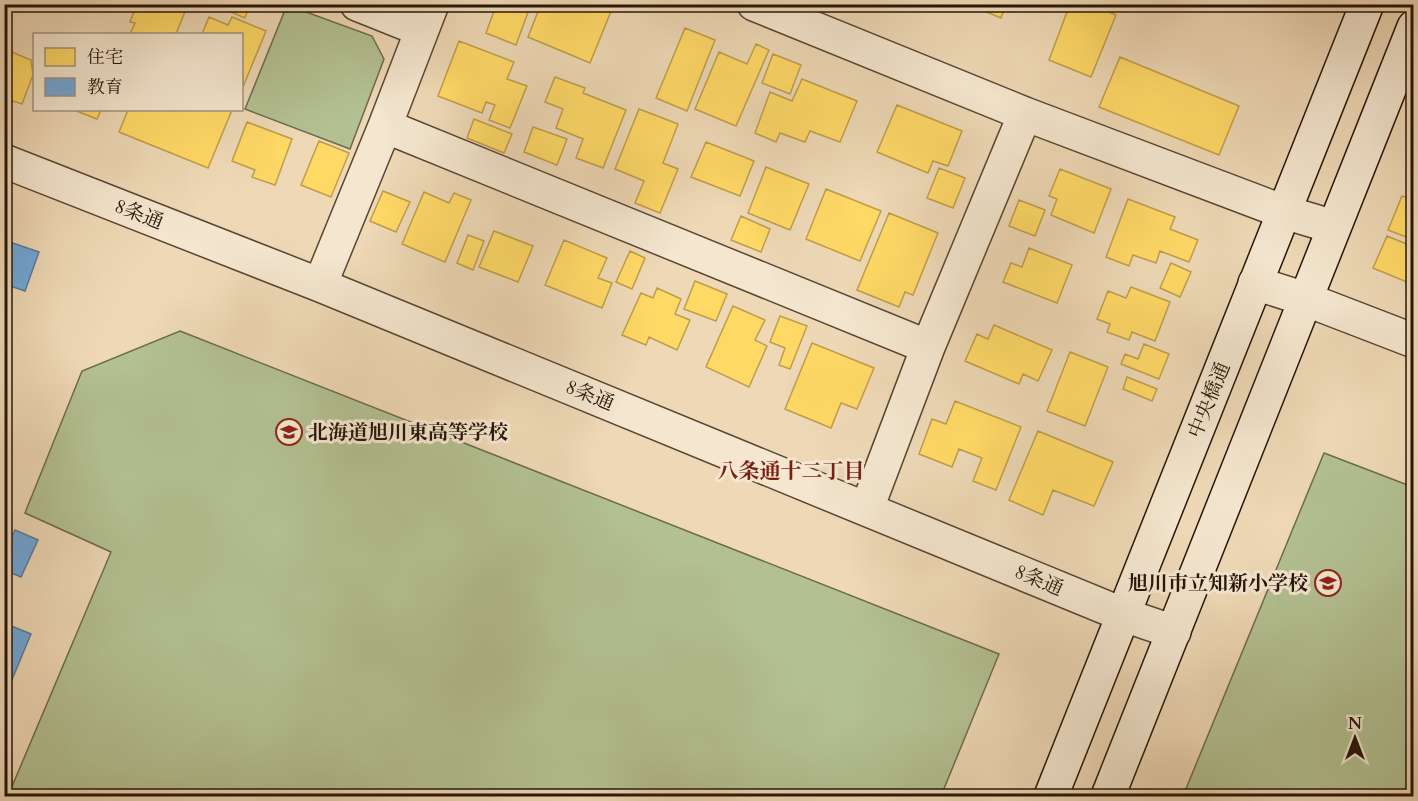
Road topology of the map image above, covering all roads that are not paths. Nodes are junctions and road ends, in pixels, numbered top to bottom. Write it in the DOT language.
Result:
graph roads {
  1 [pos="357,4"];
  2 [pos="754,4"];
  3 [pos="1366,4"];
  4 [pos="427,17"];
  5 [pos="1413,27"];
  6 [pos="1025,114"];
  7 [pos="385,126"];
  8 [pos="4,160"];
  9 [pos="1284,212"];
  10 [pos="1334,227"];
  11 [pos="1255,284"];
  12 [pos="320,285"];
  13 [pos="1305,299"];
  14 [pos="1413,341"];
  15 [pos="928,347"];
  16 [pos="867,508"];
  17 [pos="1124,615"];
  18 [pos="1174,632"];
  19 [pos="1051,796"];
  20 [pos="1108,796"];
  1 -- 4 [label="street"];
  2 -- 6 [label="street"];
  3 -- 9 [label="street, 中央橋通"];
  4 -- 7 [label="street"];
  5 -- 10 [label="street"];
  6 -- 9 [label="street"];
  6 -- 15 [label="street"];
  7 -- 12 [label="street"];
  7 -- 15 [label="street"];
  8 -- 12 [label="street, 8条通"];
  9 -- 10 [label="street"];
  9 -- 11 [label="street, 中央橋通"];
  10 -- 13 [label="street"];
  11 -- 13 [label="street"];
  11 -- 17 [label="street, 中央橋通"];
  12 -- 16 [label="street, 8条通"];
  13 -- 14 [label="street"];
  13 -- 18 [label="street"];
  15 -- 16 [label="street"];
  16 -- 17 [label="street, 8条通"];
  17 -- 18 [label="street, 8条通"];
  17 -- 19 [label="street, 中央橋通"];
  18 -- 20 [label="street"];
}
